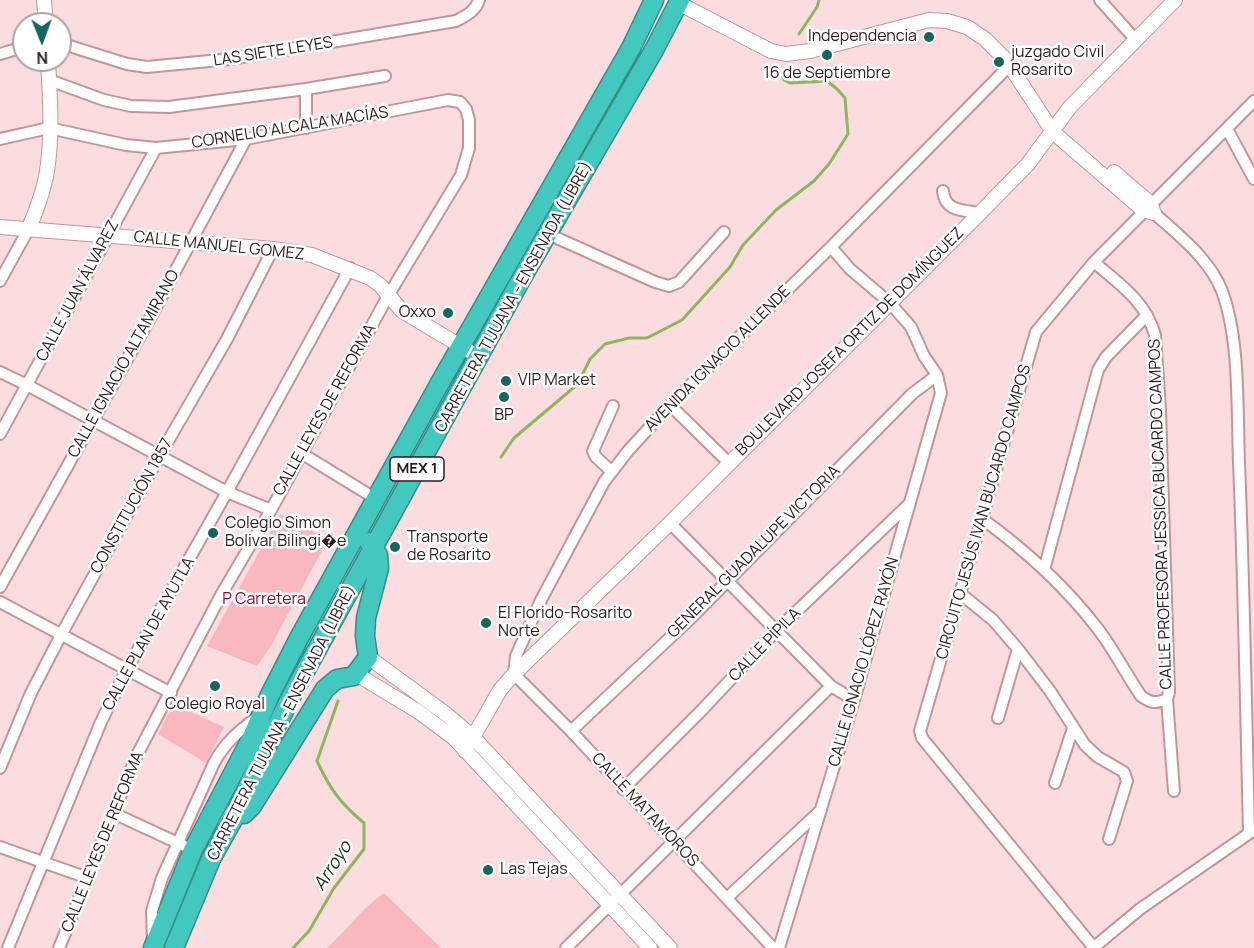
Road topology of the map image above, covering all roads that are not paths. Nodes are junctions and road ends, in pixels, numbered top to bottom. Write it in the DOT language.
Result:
graph roads {
  1 [pos="478,0"];
  2 [pos="654,0"];
  3 [pos="1100,0"];
  4 [pos="1175,0"];
  5 [pos="679,2"];
  6 [pos="1135,39"];
  7 [pos="72,47"];
  8 [pos="1010,65"];
  9 [pos="49,72"];
  10 [pos="385,76"];
  11 [pos="49,80"];
  12 [pos="306,89"];
  13 [pos="1254,101"];
  14 [pos="460,102"];
  15 [pos="49,128"];
  16 [pos="1056,128"];
  17 [pos="306,129"];
  18 [pos="1227,129"];
  19 [pos="0,139"];
  20 [pos="246,139"];
  21 [pos="156,148"];
  22 [pos="1254,179"];
  23 [pos="943,191"];
  24 [pos="1149,209"];
  25 [pos="980,213"];
  26 [pos="0,227"];
  27 [pos="28,230"];
  28 [pos="724,232"];
  29 [pos="548,234"];
  30 [pos="109,235"];
  31 [pos="191,242"];
  32 [pos="831,247"];
  33 [pos="273,249"];
  34 [pos="1094,262"];
  35 [pos="350,268"];
  36 [pos="0,281"];
  37 [pos="388,296"];
  38 [pos="890,303"];
  39 [pos="1147,315"];
  40 [pos="461,347"];
  41 [pos="479,356"];
  42 [pos="0,372"];
  43 [pos="937,375"];
  44 [pos="27,385"];
  45 [pos="670,405"];
  46 [pos="614,406"];
  47 [pos="93,422"];
  48 [pos="0,434"];
  49 [pos="301,453"];
  50 [pos="402,453"];
  51 [pos="160,455"];
  52 [pos="729,463"];
  53 [pos="611,471"];
  54 [pos="228,492"];
  55 [pos="376,499"];
  56 [pos="909,504"];
  57 [pos="271,510"];
  58 [pos="981,518"];
  59 [pos="670,523"];
  60 [pos="374,546"];
  61 [pos="1044,570"];
  62 [pos="727,580"];
  63 [pos="0,587"];
  64 [pos="961,594"];
  65 [pos="0,602"];
  66 [pos="776,631"];
  67 [pos="61,635"];
  68 [pos="1018,649"];
  69 [pos="368,657"];
  70 [pos="127,669"];
  71 [pos="514,674"];
  72 [pos="354,676"];
  73 [pos="831,686"];
  74 [pos="171,693"];
  75 [pos="1167,699"];
  76 [pos="854,700"];
  77 [pos="262,714"];
  78 [pos="998,718"];
  79 [pos="1073,728"];
  80 [pos="571,731"];
  81 [pos="252,737"];
  82 [pos="473,737"];
  83 [pos="465,751"];
  84 [pos="0,768"];
  85 [pos="1055,783"];
  86 [pos="623,789"];
  87 [pos="1174,791"];
  88 [pos="822,809"];
  89 [pos="113,813"];
  90 [pos="235,816"];
  91 [pos="1251,832"];
  92 [pos="567,837"];
  93 [pos="1109,839"];
  94 [pos="674,841"];
  95 [pos="185,846"];
  96 [pos="0,847"];
  97 [pos="557,847"];
  98 [pos="42,863"];
  99 [pos="88,878"];
  100 [pos="620,894"];
  101 [pos="727,898"];
  102 [pos="610,905"];
  103 [pos="8,948"];
  104 [pos="59,948"];
  105 [pos="154,948"];
  106 [pos="174,948"];
  107 [pos="566,948"];
  108 [pos="650,948"];
  109 [pos="670,948"];
  110 [pos="773,948"];
  111 [pos="779,948"];
  112 [pos="1093,948"];
  1 -- 7 [label="street, LAS SIETE LEYES"];
  2 -- 40 [label="highway, CARRETERA TIJUANA - ENSENADA (LIBRE) / MEX 1"];
  3 -- 6 [label="street"];
  4 -- 6 [label="main road, BOULEVARD JOSEFA ORTIZ DE DOMÍNGUEZ"];
  5 -- 8 [label="main road"];
  5 -- 29 [label="highway, CARRETERA TIJUANA - ENSENADA (LIBRE) / MEX 1"];
  6 -- 16 [label="main road, BOULEVARD JOSEFA ORTIZ DE DOMÍNGUEZ"];
  8 -- 16 [label="main road"];
  8 -- 32 [label="street, AVENIDA IGNACIO ALLENDE"];
  9 -- 11 [label="main road"];
  10 -- 12 [label="street"];
  11 -- 12 [label="street"];
  11 -- 15 [label="main road"];
  12 -- 17 [label="street"];
  13 -- 18 [label="street, CIRCUITO JESÚS IVAN BUCARDO CAMPOS"];
  14 -- 17 [label="street, CORNELIO ALCALA MACÍAS"];
  14 -- 37 [label="street, CALLE LEYES DE REFORMA"];
  15 -- 19 [label="street"];
  15 -- 21 [label="street, CORNELIO ALCALA MACÍAS"];
  15 -- 27 [label="main road"];
  16 -- 24 [label="main road"];
  16 -- 25 [label="main road, BOULEVARD JOSEFA ORTIZ DE DOMÍNGUEZ"];
  17 -- 20 [label="street, CORNELIO ALCALA MACÍAS"];
  18 -- 22 [label="street"];
  18 -- 24 [label="street, CIRCUITO JESÚS IVAN BUCARDO CAMPOS"];
  20 -- 21 [label="street, CORNELIO ALCALA MACÍAS"];
  20 -- 31 [label="street, CALLE IGNACIO ALTAMIRANO"];
  21 -- 30 [label="street, CALLE JUAN ÁLVAREZ"];
  23 -- 25 [label="street"];
  24 -- 34 [label="street, CIRCUITO JESÚS IVAN BUCARDO CAMPOS"];
  24 -- 91 [label="street"];
  25 -- 38 [label="main road, BOULEVARD JOSEFA ORTIZ DE DOMÍNGUEZ"];
  26 -- 27 [label="main road, CALLE MANUEL GOMEZ"];
  27 -- 30 [label="main road, CALLE MANUEL GOMEZ"];
  27 -- 36 [label="street"];
  28 -- 29 [label="street"];
  29 -- 41 [label="highway, CARRETERA TIJUANA - ENSENADA (LIBRE) / MEX 1"];
  30 -- 31 [label="main road, CALLE MANUEL GOMEZ"];
  30 -- 44 [label="street, CALLE JUAN ÁLVAREZ"];
  31 -- 33 [label="main road, CALLE MANUEL GOMEZ"];
  31 -- 47 [label="street, CALLE IGNACIO ALTAMIRANO"];
  32 -- 38 [label="street"];
  32 -- 45 [label="street, AVENIDA IGNACIO ALLENDE"];
  33 -- 35 [label="main road, CALLE MANUEL GOMEZ"];
  33 -- 51 [label="street, CONSTITUCIÓN 1857"];
  34 -- 39 [label="street, CALLE PROFESORA JESSICA BUCARDO CAMPOS"];
  34 -- 58 [label="street, CIRCUITO JESÚS IVAN BUCARDO CAMPOS"];
  35 -- 37 [label="main road, CALLE MANUEL GOMEZ"];
  35 -- 54 [label="street, CALLE PLAN DE AYUTLA"];
  37 -- 40 [label="main road, CALLE MANUEL GOMEZ"];
  37 -- 49 [label="street, CALLE LEYES DE REFORMA"];
  38 -- 43 [label="street"];
  38 -- 52 [label="main road, BOULEVARD JOSEFA ORTIZ DE DOMÍNGUEZ"];
  39 -- 61 [label="street"];
  39 -- 75 [label="street, CALLE PROFESORA JESSICA BUCARDO CAMPOS"];
  40 -- 41 [label="main road, CALLE MANUEL GOMEZ"];
  40 -- 50 [label="highway, CARRETERA TIJUANA - ENSENADA (LIBRE) / MEX 1"];
  41 -- 60 [label="highway, CARRETERA TIJUANA - ENSENADA (LIBRE) / MEX 1"];
  42 -- 44 [label="street"];
  43 -- 56 [label="street, CALLE IGNACIO LÓPEZ RAYÓN"];
  43 -- 62 [label="street, GENERAL GUADALUPE VICTORIA"];
  44 -- 47 [label="street"];
  44 -- 48 [label="street, CALLE JUAN ÁLVAREZ"];
  45 -- 52 [label="street"];
  45 -- 53 [label="street, AVENIDA IGNACIO ALLENDE"];
  46 -- 53 [label="street"];
  47 -- 51 [label="street"];
  47 -- 63 [label="street, CALLE IGNACIO ALTAMIRANO"];
  49 -- 55 [label="street"];
  49 -- 57 [label="street, CALLE LEYES DE REFORMA"];
  50 -- 55 [label="highway, CARRETERA TIJUANA - ENSENADA (LIBRE) / MEX 1"];
  50 -- 60 [label="highway"];
  51 -- 54 [label="street"];
  51 -- 67 [label="street, CONSTITUCIÓN 1857"];
  52 -- 59 [label="main road, BOULEVARD JOSEFA ORTIZ DE DOMÍNGUEZ"];
  53 -- 71 [label="street, AVENIDA IGNACIO ALLENDE"];
  54 -- 57 [label="street"];
  54 -- 70 [label="street, CALLE PLAN DE AYUTLA"];
  55 -- 77 [label="highway, CARRETERA TIJUANA - ENSENADA (LIBRE) / MEX 1"];
  56 -- 66 [label="street, CALLE PÍPILA"];
  56 -- 76 [label="street, CALLE IGNACIO LÓPEZ RAYÓN"];
  57 -- 74 [label="street, CALLE LEYES DE REFORMA"];
  58 -- 61 [label="street, CALLE PROFESORA JESSICA BUCARDO CAMPOS"];
  58 -- 64 [label="street, CIRCUITO JESÚS IVAN BUCARDO CAMPOS"];
  59 -- 62 [label="street"];
  59 -- 71 [label="main road, BOULEVARD JOSEFA ORTIZ DE DOMÍNGUEZ"];
  60 -- 69 [label="highway"];
  60 -- 90 [label="highway, CARRETERA TIJUANA - ENSENADA (LIBRE) / MEX 1"];
  61 -- 75 [label="street, CALLE PROFESORA JESSICA BUCARDO CAMPOS"];
  62 -- 66 [label="street"];
  62 -- 80 [label="street, GENERAL GUADALUPE VICTORIA"];
  64 -- 68 [label="street"];
  64 -- 112 [label="street, CIRCUITO JESÚS IVAN BUCARDO CAMPOS"];
  65 -- 67 [label="street"];
  66 -- 73 [label="street"];
  66 -- 86 [label="street, CALLE PÍPILA"];
  67 -- 70 [label="street"];
  67 -- 84 [label="street, CONSTITUCIÓN 1857"];
  68 -- 78 [label="street"];
  68 -- 79 [label="street"];
  69 -- 72 [label="highway"];
  69 -- 82 [label="main road"];
  70 -- 74 [label="street"];
  70 -- 98 [label="street, CALLE PLAN DE AYUTLA"];
  71 -- 80 [label="street, CALLE MATAMOROS"];
  71 -- 82 [label="main road, AVENIDA IGNACIO ALLENDE"];
  72 -- 83 [label="main road"];
  72 -- 90 [label="highway"];
  73 -- 76 [label="street"];
  73 -- 94 [label="street"];
  74 -- 89 [label="street, CALLE LEYES DE REFORMA"];
  75 -- 87 [label="street"];
  76 -- 88 [label="street, CALLE IGNACIO LÓPEZ RAYÓN"];
  77 -- 81 [label="highway, CARRETERA TIJUANA - ENSENADA (LIBRE) / MEX 1"];
  77 -- 95 [label="street"];
  79 -- 85 [label="street"];
  79 -- 93 [label="street"];
  80 -- 86 [label="street, CALLE MATAMOROS"];
  81 -- 90 [label="highway"];
  81 -- 95 [label="highway, CARRETERA TIJUANA - ENSENADA (LIBRE) / MEX 1"];
  82 -- 83 [label="main road, AVENIDA IGNACIO ALLENDE"];
  82 -- 92 [label="main road"];
  83 -- 97 [label="main road"];
  86 -- 94 [label="street, CALLE MATAMOROS"];
  88 -- 101 [label="street"];
  88 -- 111 [label="street, CALLE IGNACIO LÓPEZ RAYÓN"];
  89 -- 95 [label="street"];
  89 -- 99 [label="street, CALLE LEYES DE REFORMA"];
  90 -- 106 [label="highway, CARRETERA TIJUANA - ENSENADA (LIBRE) / MEX 1"];
  91 -- 112 [label="street, CIRCUITO JESÚS IVAN BUCARDO CAMPOS"];
  92 -- 97 [label="main road"];
  92 -- 100 [label="main road"];
  94 -- 100 [label="street"];
  94 -- 101 [label="street, CALLE MATAMOROS"];
  95 -- 105 [label="highway, CARRETERA TIJUANA - ENSENADA (LIBRE) / MEX 1"];
  96 -- 98 [label="street"];
  97 -- 102 [label="main road"];
  98 -- 99 [label="street"];
  98 -- 103 [label="street, CALLE PLAN DE AYUTLA"];
  99 -- 104 [label="street, CALLE LEYES DE REFORMA"];
  100 -- 102 [label="street"];
  100 -- 109 [label="main road"];
  101 -- 110 [label="street, CALLE MATAMOROS"];
  102 -- 107 [label="street"];
  102 -- 108 [label="main road"];
}
